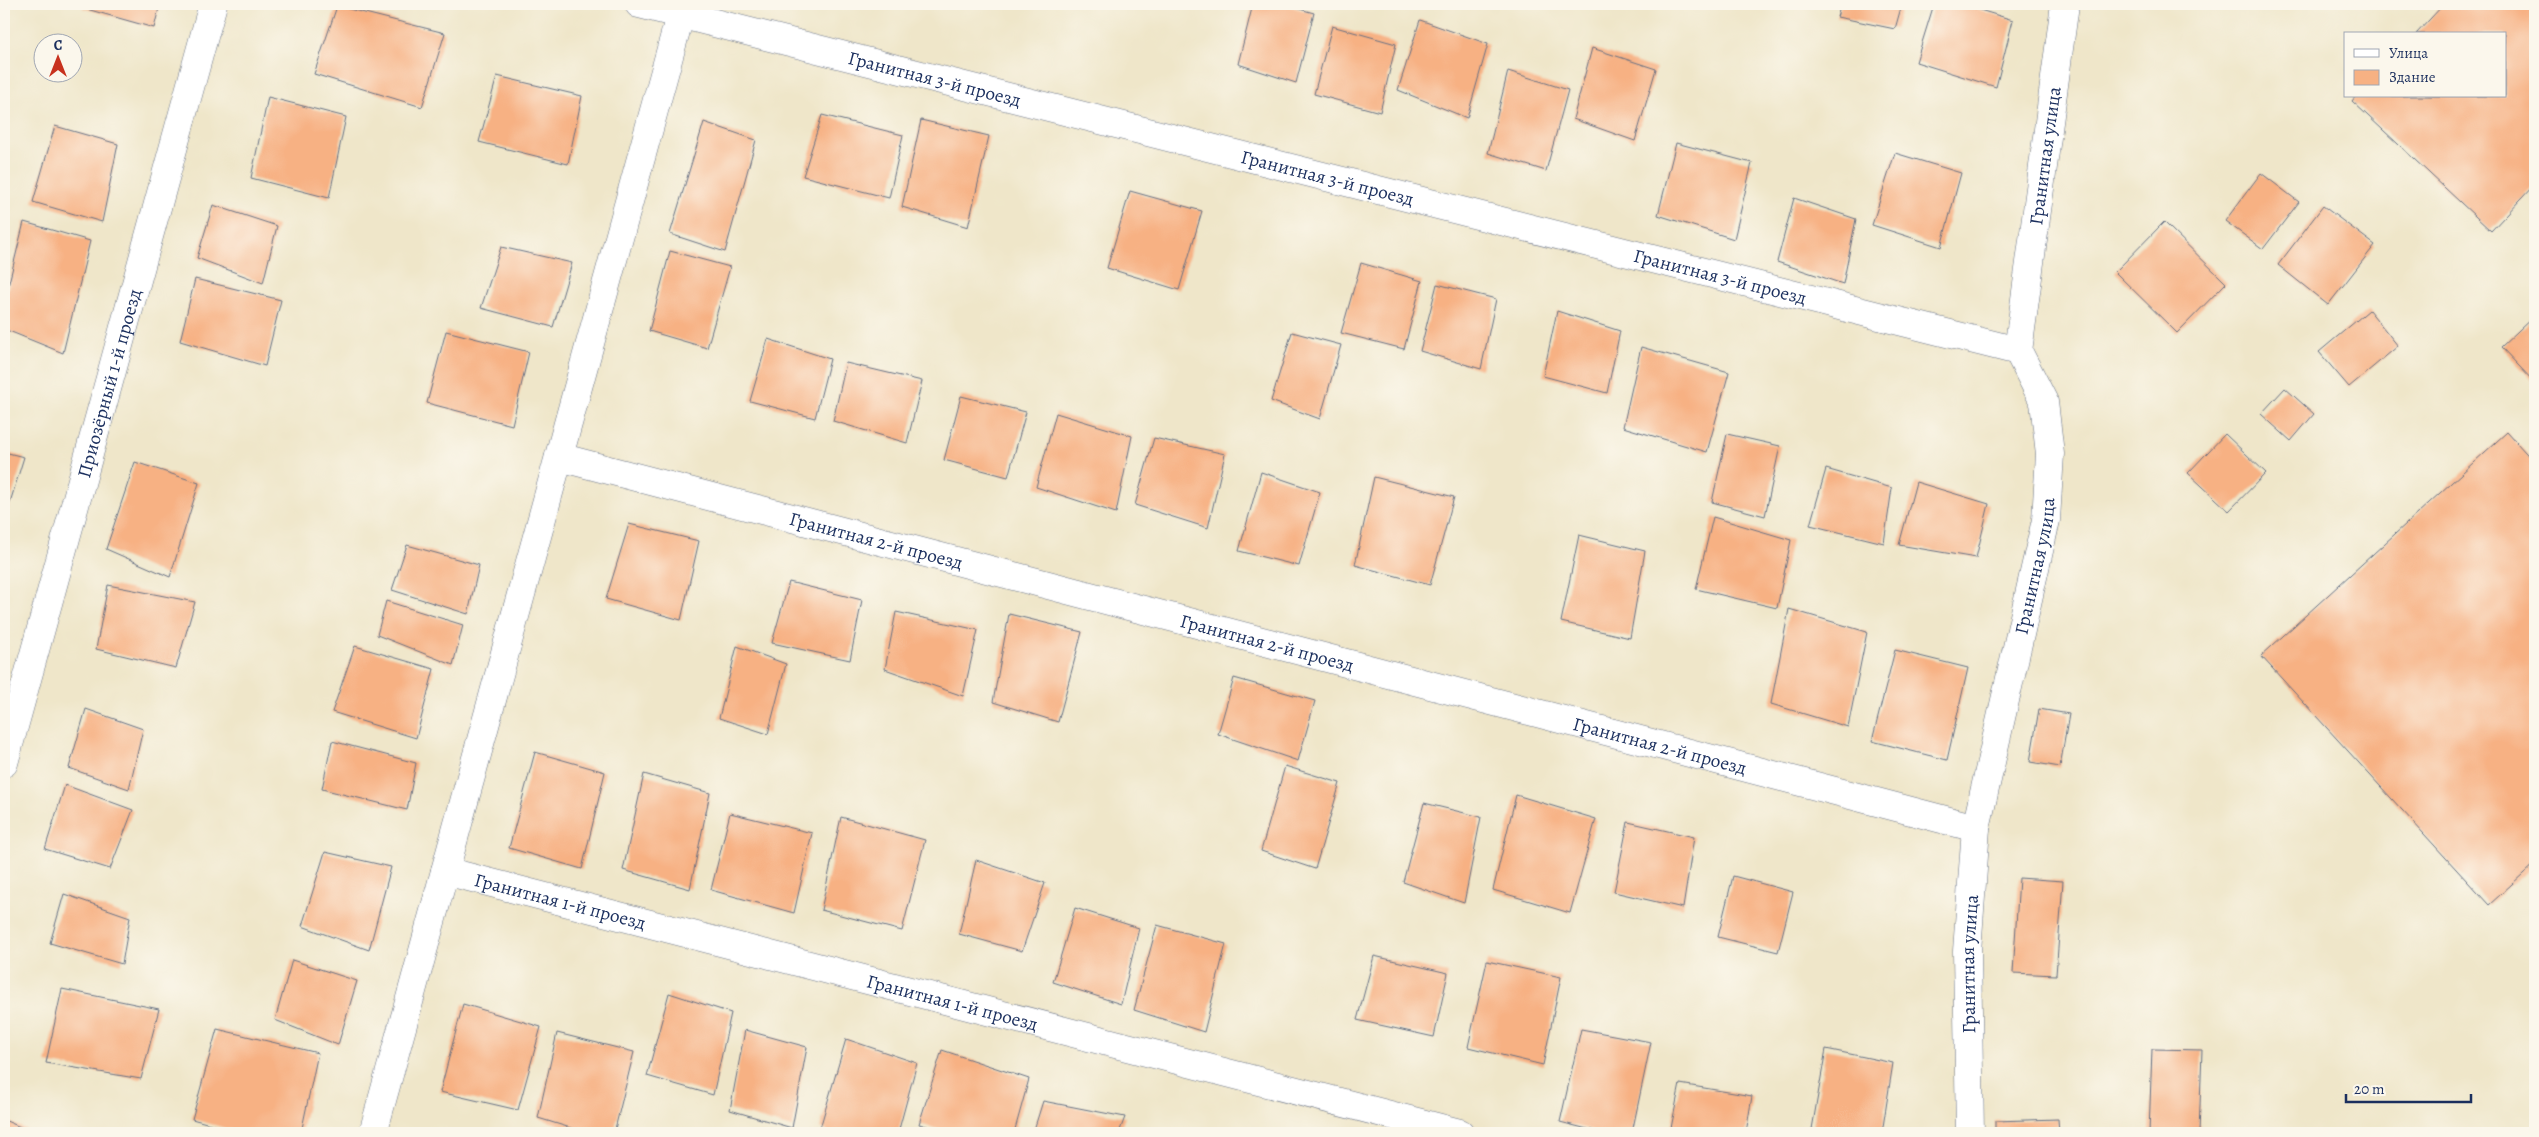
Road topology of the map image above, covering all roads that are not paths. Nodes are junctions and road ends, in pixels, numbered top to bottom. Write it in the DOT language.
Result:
graph roads {
  1 [pos="213,4"];
  2 [pos="639,4"];
  3 [pos="2065,4"];
  4 [pos="680,16"];
  5 [pos="2018,351"];
  6 [pos="559,457"];
  7 [pos="4,763"];
  8 [pos="1976,828"];
  9 [pos="445,871"];
  10 [pos="373,1133"];
  11 [pos="1460,1133"];
  12 [pos="1970,1133"];
  1 -- 7 [label="street, Приозёрный 1-й проезд"];
  2 -- 4 [label="street, Гранитная 3-й проезд"];
  3 -- 5 [label="street, Гранитная улица"];
  4 -- 5 [label="street, Гранитная 3-й проезд"];
  4 -- 6 [label="street"];
  5 -- 8 [label="street, Гранитная улица"];
  6 -- 8 [label="street, Гранитная 2-й проезд"];
  6 -- 9 [label="street"];
  8 -- 12 [label="street, Гранитная улица"];
  9 -- 10 [label="street"];
  9 -- 11 [label="street, Гранитная 1-й проезд"];
}
